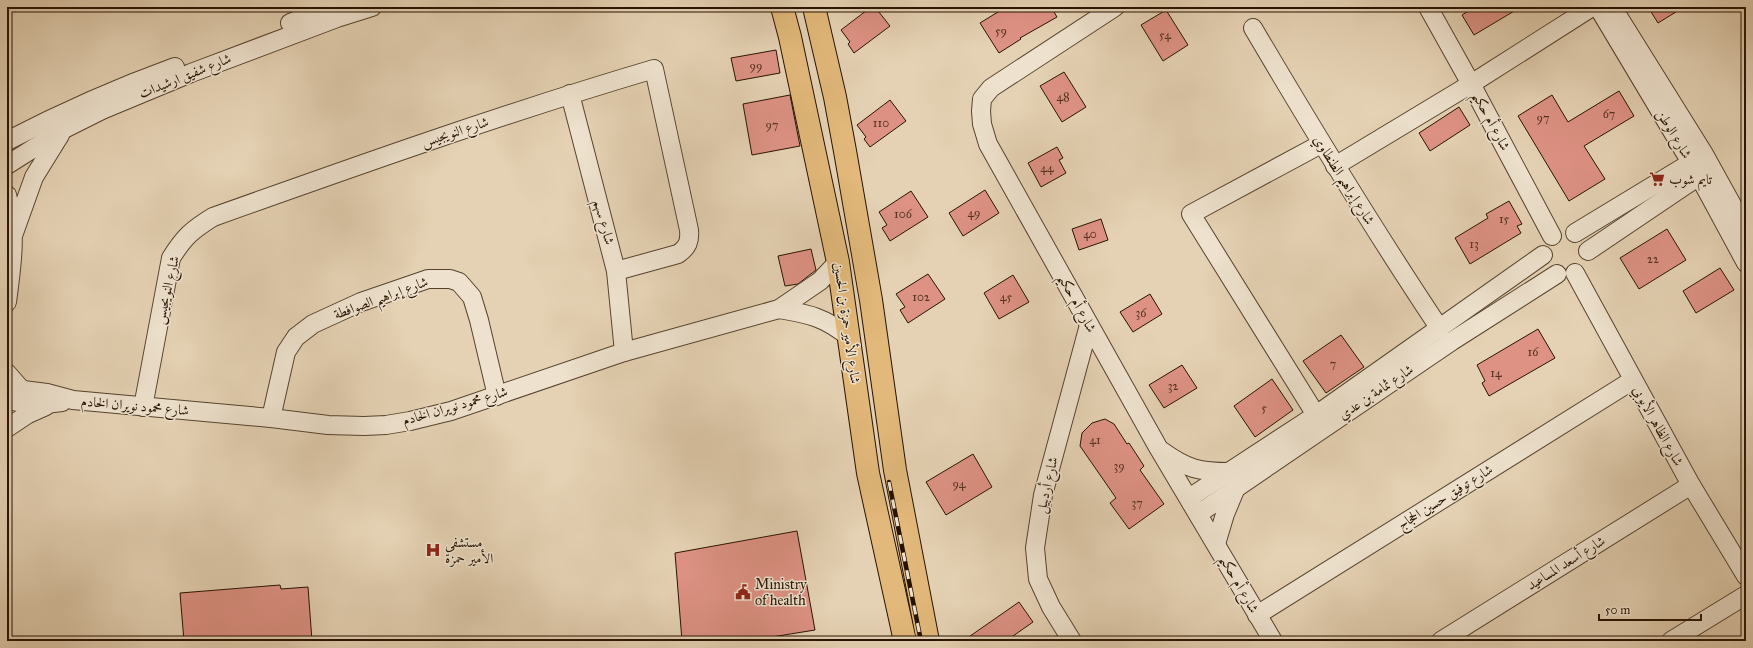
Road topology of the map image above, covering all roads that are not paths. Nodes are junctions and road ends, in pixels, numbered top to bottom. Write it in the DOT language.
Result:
graph roads {
  1 [pos="372,7"];
  2 [pos="782,7"];
  3 [pos="814,7"];
  4 [pos="1115,7"];
  5 [pos="1428,7"];
  6 [pos="1592,7"];
  7 [pos="1598,7"];
  8 [pos="1612,7"];
  9 [pos="333,11"];
  10 [pos="1253,28"];
  11 [pos="1471,84"];
  12 [pos="570,94"];
  13 [pos="64,129"];
  14 [pos="7,141"];
  15 [pos="1321,144"];
  16 [pos="7,165"];
  17 [pos="1702,165"];
  18 [pos="1336,166"];
  19 [pos="7,195"];
  20 [pos="1746,230"];
  21 [pos="14,233"];
  22 [pos="1575,233"];
  23 [pos="1552,236"];
  24 [pos="1588,250"];
  25 [pos="1543,255"];
  26 [pos="838,262"];
  27 [pos="1746,263"];
  28 [pos="616,271"];
  29 [pos="1576,273"];
  30 [pos="1557,274"];
  31 [pos="7,302"];
  32 [pos="779,309"];
  33 [pos="1089,325"];
  34 [pos="1440,329"];
  35 [pos="849,337"];
  36 [pos="624,352"];
  37 [pos="7,372"];
  38 [pos="1633,380"];
  39 [pos="12,393"];
  40 [pos="497,396"];
  41 [pos="73,400"];
  42 [pos="49,404"];
  43 [pos="143,407"];
  44 [pos="1316,415"];
  45 [pos="271,418"];
  46 [pos="7,428"];
  47 [pos="1159,449"];
  48 [pos="1230,472"];
  49 [pos="1691,485"];
  50 [pos="1235,490"];
  51 [pos="1189,498"];
  52 [pos="1198,514"];
  53 [pos="1216,544"];
  54 [pos="1746,576"];
  55 [pos="1746,595"];
  56 [pos="1257,614"];
  57 [pos="905,641"];
  58 [pos="928,641"];
  59 [pos="1072,641"];
  60 [pos="1273,641"];
  61 [pos="1441,641"];
  62 [pos="1671,641"];
  1 -- 9 [label="street, شارع شفيق ارشيدات"];
  2 -- 26 [label="main road, شارع الأمير حمزة بن الحسين"];
  3 -- 58 [label="main road, شارع الأمير حمزة بن الحسين"];
  4 -- 33 [label="street, شارع أم حكيم"];
  5 -- 11 [label="street, شارع أم حكيم"];
  6 -- 11 [label="street"];
  7 -- 17 [label="street, شارع الوطن"];
  8 -- 17 [label="street, شارع الوطن"];
  9 -- 13 [label="street, شارع شفيق ارشيدات"];
  9 -- 14 [label="street, شارع شفيق ارشيدات"];
  10 -- 15 [label="street, شارع إبراهيم الطنطاوي"];
  11 -- 18 [label="street"];
  11 -- 23 [label="street, شارع أم حكيم"];
  12 -- 28 [label="street, شارع سهم"];
  12 -- 28 [label="street, شارع النويجيس"];
  12 -- 43 [label="street, شارع النويجيس"];
  13 -- 16 [label="street, شارع شفيق ارشيدات"];
  13 -- 21 [label="street"];
  15 -- 18 [label="street, شارع إبراهيم الطنطاوي"];
  15 -- 44 [label="street"];
  17 -- 20 [label="street, شارع الوطن"];
  17 -- 22 [label="street"];
  17 -- 24 [label="street"];
  17 -- 27 [label="street, شارع الوطن"];
  18 -- 34 [label="street, شارع إبراهيم الطنطاوي"];
  19 -- 21 [label="street"];
  21 -- 31 [label="street"];
  22 -- 23 [label="street"];
  22 -- 24 [label="street"];
  23 -- 25 [label="street"];
  24 -- 29 [label="street"];
  25 -- 30 [label="street"];
  25 -- 34 [label="street, شارع ثمامة بن عدي"];
  26 -- 32 [label="street, شارع محمود نويران الخادم"];
  26 -- 35 [label="main road, شارع الأمير حمزة بن الحسين"];
  28 -- 36 [label="street, شارع سهم"];
  29 -- 30 [label="street"];
  29 -- 38 [label="street, شارع الظاهر الأيوبي"];
  30 -- 50 [label="street, شارع ثمامة بن عدي"];
  32 -- 35 [label="street, شارع محمود نويران الخادم"];
  32 -- 36 [label="street, شارع محمود نويران الخادم"];
  33 -- 47 [label="street, شارع أم حكيم"];
  33 -- 59 [label="street, شارع أردبيل"];
  34 -- 44 [label="street, شارع ثمامة بن عدي"];
  35 -- 57 [label="main road, شارع الأمير حمزة بن الحسين"];
  36 -- 40 [label="street, شارع محمود نويران الخادم"];
  37 -- 39 [label="street"];
  38 -- 49 [label="street, شارع الظاهر الأيوبي"];
  38 -- 56 [label="street, شارع توفيق حسين الحجاج"];
  39 -- 41 [label="street, شارع محمود نويران الخادم"];
  39 -- 42 [label="street, شارع محمود نويران الخادم"];
  40 -- 45 [label="street, شارع محمود نويران الخادم"];
  40 -- 45 [label="street, شارع إبراهيم الصوافطة"];
  41 -- 42 [label="street, شارع محمود نويران الخادم"];
  41 -- 43 [label="street, شارع محمود نويران الخادم"];
  42 -- 46 [label="street"];
  43 -- 45 [label="street, شارع محمود نويران الخادم"];
  44 -- 48 [label="street, شارع ثمامة بن عدي"];
  47 -- 48 [label="street"];
  47 -- 51 [label="street, شارع أم حكيم"];
  48 -- 51 [label="street, شارع ثمامة بن عدي"];
  49 -- 54 [label="street, شارع الظاهر الأيوبي"];
  49 -- 61 [label="street, شارع أسعد المساعيد"];
  50 -- 52 [label="street, شارع ثمامة بن عدي"];
  50 -- 53 [label="street"];
  51 -- 52 [label="street, شارع أم حكيم"];
  52 -- 53 [label="street, شارع أم حكيم"];
  53 -- 56 [label="street, شارع أم حكيم"];
  55 -- 62 [label="street"];
  56 -- 60 [label="street, شارع أم حكيم"];
}
